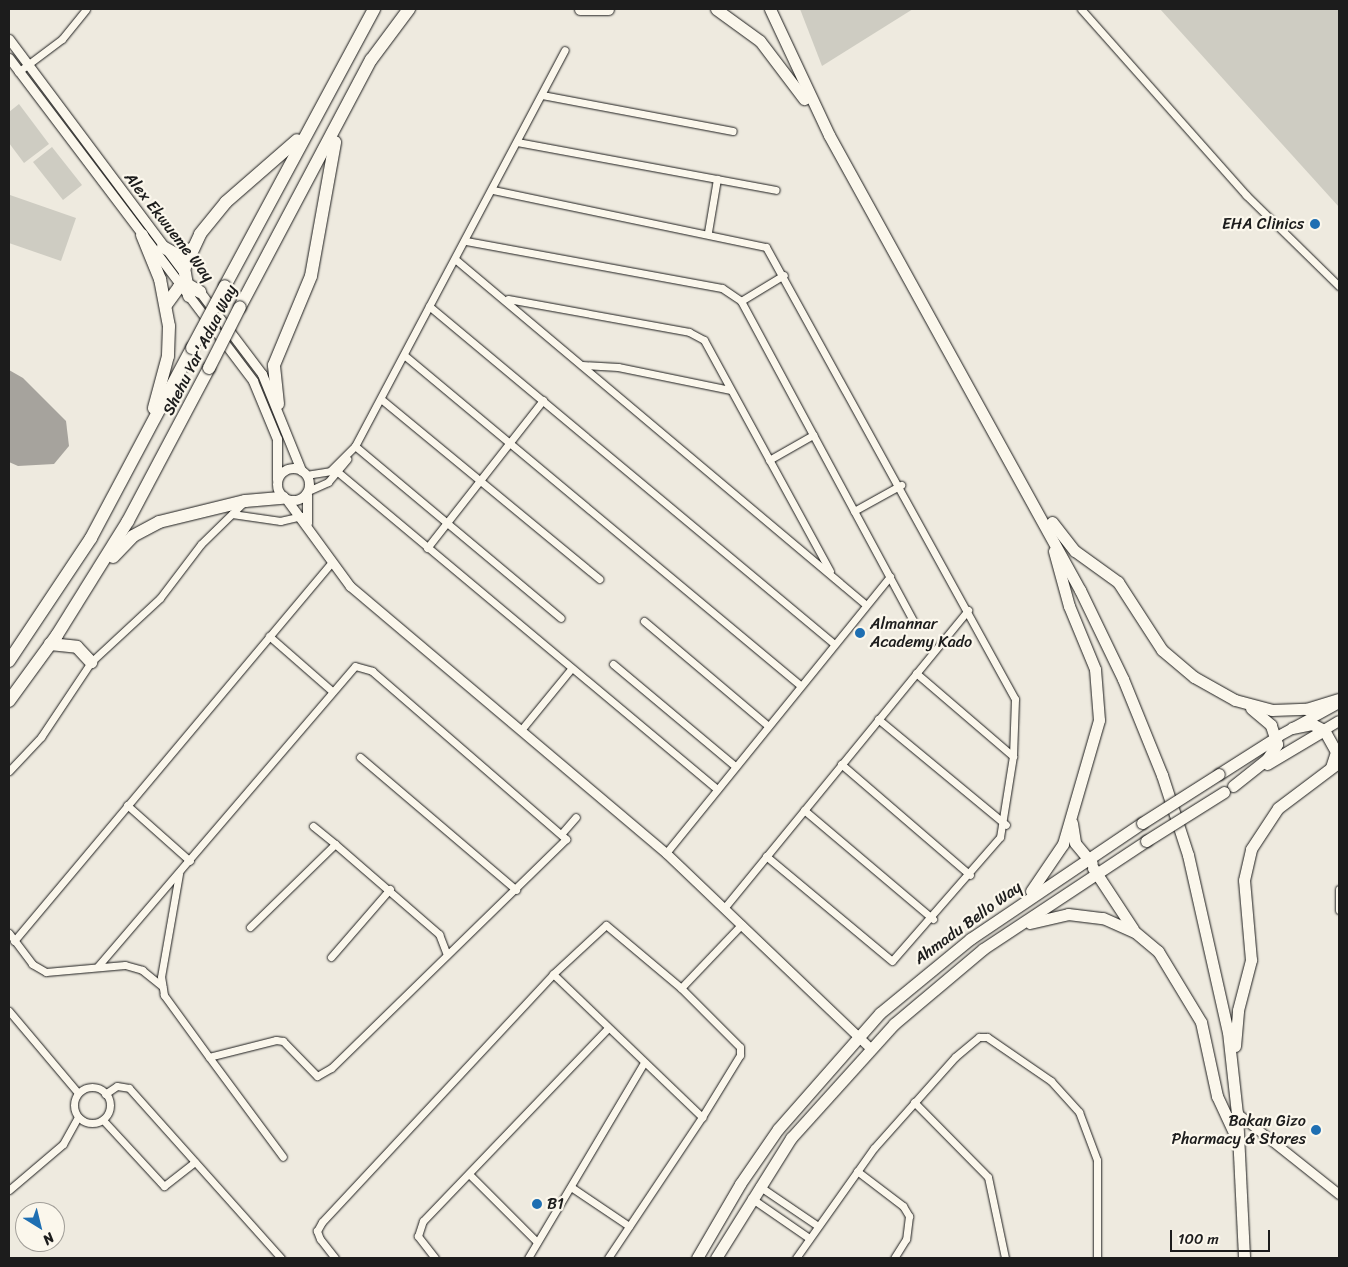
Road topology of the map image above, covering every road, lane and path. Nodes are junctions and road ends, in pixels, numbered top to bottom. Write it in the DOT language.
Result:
graph roads {
  1 [pos="86,9"];
  2 [pos="374,9"];
  3 [pos="409,9"];
  4 [pos="580,9"];
  5 [pos="608,9"];
  6 [pos="716,9"];
  7 [pos="770,9"];
  8 [pos="1080,9"];
  9 [pos="9,38"];
  10 [pos="565,50"];
  11 [pos="9,58"];
  12 [pos="27,66"];
  13 [pos="18,72"];
  14 [pos="542,95"];
  15 [pos="342,118"];
  16 [pos="310,123"];
  17 [pos="733,131"];
  18 [pos="829,135"];
  19 [pos="517,142"];
  20 [pos="717,179"];
  21 [pos="493,190"];
  22 [pos="776,190"];
  23 [pos="708,232"];
  24 [pos="142,235"];
  25 [pos="466,241"];
  26 [pos="163,247"];
  27 [pos="191,249"];
  28 [pos="455,259"];
  29 [pos="784,275"];
  30 [pos="188,286"];
  31 [pos="1339,286"];
  32 [pos="506,299"];
  33 [pos="742,301"];
  34 [pos="166,305"];
  35 [pos="429,306"];
  36 [pos="404,355"];
  37 [pos="581,365"];
  38 [pos="730,390"];
  39 [pos="380,400"];
  40 [pos="544,400"];
  41 [pos="278,404"];
  42 [pos="813,435"];
  43 [pos="510,442"];
  44 [pos="355,446"];
  45 [pos="138,453"];
  46 [pos="349,454"];
  47 [pos="769,460"];
  48 [pos="304,472"];
  49 [pos="339,472"];
  50 [pos="1021,478"];
  51 [pos="277,479"];
  52 [pos="479,482"];
  53 [pos="901,485"];
  54 [pos="308,492"];
  55 [pos="285,499"];
  56 [pos="245,501"];
  57 [pos="854,511"];
  58 [pos="232,514"];
  59 [pos="302,516"];
  60 [pos="446,523"];
  61 [pos="308,526"];
  62 [pos="1048,527"];
  63 [pos="427,548"];
  64 [pos="330,564"];
  65 [pos="832,575"];
  66 [pos="890,576"];
  67 [pos="599,579"];
  68 [pos="82,596"];
  69 [pos="864,604"];
  70 [pos="968,610"];
  71 [pos="561,618"];
  72 [pos="913,620"];
  73 [pos="644,621"];
  74 [pos="269,636"];
  75 [pos="833,643"];
  76 [pos="50,644"];
  77 [pos="9,661"];
  78 [pos="91,662"];
  79 [pos="613,664"];
  80 [pos="571,669"];
  81 [pos="916,673"];
  82 [pos="800,685"];
  83 [pos="332,691"];
  84 [pos="9,701"];
  85 [pos="1339,701"];
  86 [pos="1242,702"];
  87 [pos="878,719"];
  88 [pos="1339,721"];
  89 [pos="767,725"];
  90 [pos="1292,728"];
  91 [pos="522,730"];
  92 [pos="1324,730"];
  93 [pos="1277,737"];
  94 [pos="1013,756"];
  95 [pos="360,757"];
  96 [pos="841,764"];
  97 [pos="1335,765"];
  98 [pos="735,766"];
  99 [pos="9,771"];
  100 [pos="717,789"];
  101 [pos="1228,789"];
  102 [pos="127,805"];
  103 [pos="804,810"];
  104 [pos="576,817"];
  105 [pos="1071,819"];
  106 [pos="1006,825"];
  107 [pos="312,826"];
  108 [pos="562,833"];
  109 [pos="335,844"];
  110 [pos="666,853"];
  111 [pos="766,856"];
  112 [pos="190,861"];
  113 [pos="1092,866"];
  114 [pos="179,874"];
  115 [pos="970,875"];
  116 [pos="390,889"];
  117 [pos="1339,889"];
  118 [pos="516,890"];
  119 [pos="725,907"];
  120 [pos="1339,910"];
  121 [pos="1002,917"];
  122 [pos="933,919"];
  123 [pos="742,924"];
  124 [pos="250,928"];
  125 [pos="1135,932"];
  126 [pos="9,933"];
  127 [pos="1005,934"];
  128 [pos="14,941"];
  129 [pos="447,954"];
  130 [pos="331,957"];
  131 [pos="98,966"];
  132 [pos="552,974"];
  133 [pos="162,986"];
  134 [pos="681,988"];
  135 [pos="9,1011"];
  136 [pos="608,1028"];
  137 [pos="856,1037"];
  138 [pos="870,1048"];
  139 [pos="209,1057"];
  140 [pos="644,1063"];
  141 [pos="1234,1073"];
  142 [pos="78,1093"];
  143 [pos="105,1094"];
  144 [pos="914,1102"];
  145 [pos="1238,1113"];
  146 [pos="78,1117"];
  147 [pos="702,1117"];
  148 [pos="102,1120"];
  149 [pos="1239,1142"];
  150 [pos="283,1157"];
  151 [pos="195,1162"];
  152 [pos="857,1171"];
  153 [pos="469,1174"];
  154 [pos="759,1186"];
  155 [pos="571,1187"];
  156 [pos="9,1190"];
  157 [pos="1339,1194"];
  158 [pos="751,1198"];
  159 [pos="629,1226"];
  160 [pos="818,1226"];
  161 [pos="809,1238"];
  162 [pos="537,1242"];
  163 [pos="281,1258"];
  164 [pos="335,1258"];
  165 [pos="435,1258"];
  166 [pos="528,1258"];
  167 [pos="608,1258"];
  168 [pos="697,1258"];
  169 [pos="716,1258"];
  170 [pos="796,1258"];
  171 [pos="894,1258"];
  172 [pos="1005,1258"];
  173 [pos="1097,1258"];
  174 [pos="1244,1258"];
  1 -- 12 [label="street"];
  2 -- 16 [label="highway, Shehu Yar'Adua Way"];
  3 -- 15 [label="highway, Shehu Yar'Adua Way"];
  4 -- 5 [label="main road"];
  6 -- 18 [label="main road"];
  7 -- 18 [label="main road"];
  8 -- 31 [label="street"];
  9 -- 12 [label="street, Alex Ekwueme Way"];
  10 -- 14 [label="street"];
  11 -- 13 [label="street, Alex Ekwueme Way"];
  12 -- 13 [label="street"];
  12 -- 26 [label="street, Alex Ekwueme Way"];
  13 -- 24 [label="street, Alex Ekwueme Way"];
  14 -- 17 [label="street"];
  14 -- 19 [label="street"];
  15 -- 41 [label="highway"];
  15 -- 68 [label="highway, Shehu Yar'Adua Way, bridge"];
  16 -- 27 [label="highway"];
  16 -- 45 [label="highway, Shehu Yar'Adua Way, bridge"];
  18 -- 50 [label="main road"];
  19 -- 20 [label="street"];
  19 -- 21 [label="street"];
  20 -- 22 [label="street"];
  20 -- 23 [label="street"];
  21 -- 23 [label="street"];
  21 -- 25 [label="street"];
  23 -- 29 [label="street"];
  24 -- 30 [label="street, Alex Ekwueme Way"];
  24 -- 34 [label="highway"];
  25 -- 28 [label="street"];
  25 -- 33 [label="street"];
  26 -- 27 [label="highway"];
  26 -- 30 [label="street, Alex Ekwueme Way"];
  27 -- 30 [label="highway"];
  28 -- 32 [label="street"];
  28 -- 35 [label="street"];
  29 -- 33 [label="street"];
  29 -- 53 [label="street"];
  30 -- 34 [label="highway"];
  30 -- 41 [label="street, Alex Ekwueme Way"];
  30 -- 51 [label="street, Alex Ekwueme Way"];
  32 -- 37 [label="street"];
  32 -- 38 [label="street"];
  33 -- 42 [label="street"];
  34 -- 45 [label="highway"];
  35 -- 36 [label="street"];
  35 -- 40 [label="street"];
  36 -- 39 [label="street"];
  36 -- 43 [label="street"];
  37 -- 38 [label="street"];
  37 -- 65 [label="street"];
  38 -- 47 [label="street"];
  39 -- 44 [label="street"];
  39 -- 52 [label="street"];
  40 -- 43 [label="street"];
  40 -- 75 [label="street"];
  41 -- 48 [label="street, Alex Ekwueme Way"];
  42 -- 47 [label="street"];
  42 -- 57 [label="street"];
  43 -- 52 [label="street"];
  43 -- 82 [label="street"];
  44 -- 46 [label="street"];
  44 -- 60 [label="street"];
  45 -- 77 [label="highway, Shehu Yar'Adua Way"];
  46 -- 48 [label="street"];
  46 -- 49 [label="street"];
  47 -- 65 [label="street"];
  48 -- 51 [label="street"];
  48 -- 54 [label="street"];
  49 -- 54 [label="street"];
  49 -- 63 [label="street"];
  50 -- 62 [label="main road"];
  50 -- 86 [label="main road"];
  51 -- 55 [label="street"];
  52 -- 60 [label="street"];
  52 -- 67 [label="street"];
  53 -- 57 [label="street"];
  53 -- 70 [label="street"];
  54 -- 55 [label="street"];
  54 -- 61 [label="street"];
  55 -- 56 [label="highway"];
  55 -- 59 [label="street"];
  56 -- 58 [label="street"];
  56 -- 68 [label="highway"];
  57 -- 66 [label="street"];
  58 -- 59 [label="street"];
  58 -- 78 [label="street"];
  59 -- 61 [label="street"];
  60 -- 63 [label="street"];
  60 -- 71 [label="street"];
  61 -- 64 [label="street"];
  62 -- 105 [label="main road"];
  62 -- 141 [label="main road"];
  63 -- 80 [label="street"];
  64 -- 74 [label="street"];
  64 -- 91 [label="street"];
  65 -- 69 [label="street"];
  66 -- 69 [label="street"];
  66 -- 72 [label="street"];
  68 -- 76 [label="highway, Shehu Yar'Adua Way"];
  69 -- 75 [label="street"];
  70 -- 81 [label="street"];
  70 -- 94 [label="street"];
  73 -- 89 [label="street"];
  74 -- 83 [label="street"];
  74 -- 102 [label="street"];
  75 -- 82 [label="street"];
  76 -- 78 [label="highway"];
  76 -- 84 [label="highway, Shehu Yar'Adua Way"];
  78 -- 99 [label="street"];
  79 -- 98 [label="street"];
  80 -- 91 [label="street"];
  80 -- 100 [label="street"];
  81 -- 87 [label="street"];
  81 -- 94 [label="street"];
  82 -- 89 [label="street"];
  83 -- 108 [label="street"];
  83 -- 112 [label="street"];
  85 -- 86 [label="main road"];
  85 -- 90 [label="main road"];
  86 -- 93 [label="main road"];
  87 -- 96 [label="street"];
  87 -- 106 [label="street"];
  88 -- 92 [label="main road, Ahmadu Bello Way"];
  89 -- 98 [label="street"];
  90 -- 92 [label="main road"];
  90 -- 93 [label="main road"];
  91 -- 110 [label="street"];
  92 -- 97 [label="main road"];
  92 -- 101 [label="main road, Ahmadu Bello Way"];
  93 -- 101 [label="main road"];
  93 -- 113 [label="main road, bridge"];
  94 -- 106 [label="street"];
  95 -- 118 [label="street"];
  96 -- 103 [label="street"];
  96 -- 115 [label="street"];
  97 -- 141 [label="main road"];
  98 -- 100 [label="street"];
  100 -- 110 [label="street"];
  101 -- 113 [label="main road, Ahmadu Bello Way, bridge"];
  102 -- 112 [label="street"];
  102 -- 128 [label="street"];
  103 -- 111 [label="street"];
  103 -- 122 [label="street"];
  104 -- 108 [label="street"];
  105 -- 113 [label="main road"];
  105 -- 121 [label="main road"];
  106 -- 115 [label="street"];
  107 -- 109 [label="street"];
  108 -- 118 [label="street"];
  109 -- 116 [label="street"];
  109 -- 124 [label="street"];
  110 -- 119 [label="street"];
  111 -- 119 [label="street"];
  111 -- 122 [label="street"];
  112 -- 114 [label="street"];
  113 -- 121 [label="main road, Ahmadu Bello Way"];
  113 -- 125 [label="main road"];
  113 -- 127 [label="main road, Ahmadu Bello Way"];
  114 -- 131 [label="street"];
  114 -- 133 [label="street"];
  115 -- 122 [label="street"];
  116 -- 129 [label="street"];
  116 -- 130 [label="street"];
  117 -- 120 [label="street"];
  118 -- 129 [label="street"];
  119 -- 123 [label="street"];
  121 -- 137 [label="main road, Ahmadu Bello Way"];
  123 -- 134 [label="street"];
  123 -- 137 [label="street"];
  125 -- 127 [label="main road"];
  125 -- 149 [label="main road"];
  126 -- 128 [label="street"];
  127 -- 138 [label="main road, Ahmadu Bello Way"];
  128 -- 131 [label="street"];
  129 -- 139 [label="street"];
  131 -- 133 [label="street"];
  132 -- 134 [label="street"];
  132 -- 136 [label="street"];
  132 -- 164 [label="street"];
  133 -- 139 [label="street"];
  134 -- 147 [label="street"];
  135 -- 142 [label="street"];
  136 -- 140 [label="street"];
  136 -- 153 [label="street"];
  137 -- 138 [label="street"];
  137 -- 168 [label="main road, Ahmadu Bello Way"];
  138 -- 154 [label="main road, Ahmadu Bello Way"];
  139 -- 150 [label="street"];
  140 -- 147 [label="street"];
  140 -- 155 [label="street"];
  141 -- 145 [label="main road"];
  142 -- 143 [label="street"];
  142 -- 146 [label="street"];
  143 -- 148 [label="street"];
  143 -- 151 [label="street"];
  144 -- 152 [label="street"];
  144 -- 172 [label="street"];
  144 -- 173 [label="street"];
  145 -- 149 [label="main road"];
  145 -- 157 [label="street"];
  146 -- 148 [label="street"];
  146 -- 156 [label="street"];
  147 -- 159 [label="street"];
  148 -- 151 [label="street"];
  149 -- 174 [label="main road"];
  151 -- 163 [label="street"];
  152 -- 160 [label="street"];
  152 -- 171 [label="street"];
  153 -- 162 [label="street"];
  153 -- 165 [label="street"];
  154 -- 158 [label="main road, Ahmadu Bello Way"];
  154 -- 160 [label="street"];
  155 -- 159 [label="street"];
  155 -- 162 [label="street"];
  158 -- 161 [label="street"];
  158 -- 169 [label="main road, Ahmadu Bello Way"];
  159 -- 167 [label="street"];
  160 -- 161 [label="street"];
  161 -- 170 [label="street"];
  162 -- 166 [label="street"];
}
